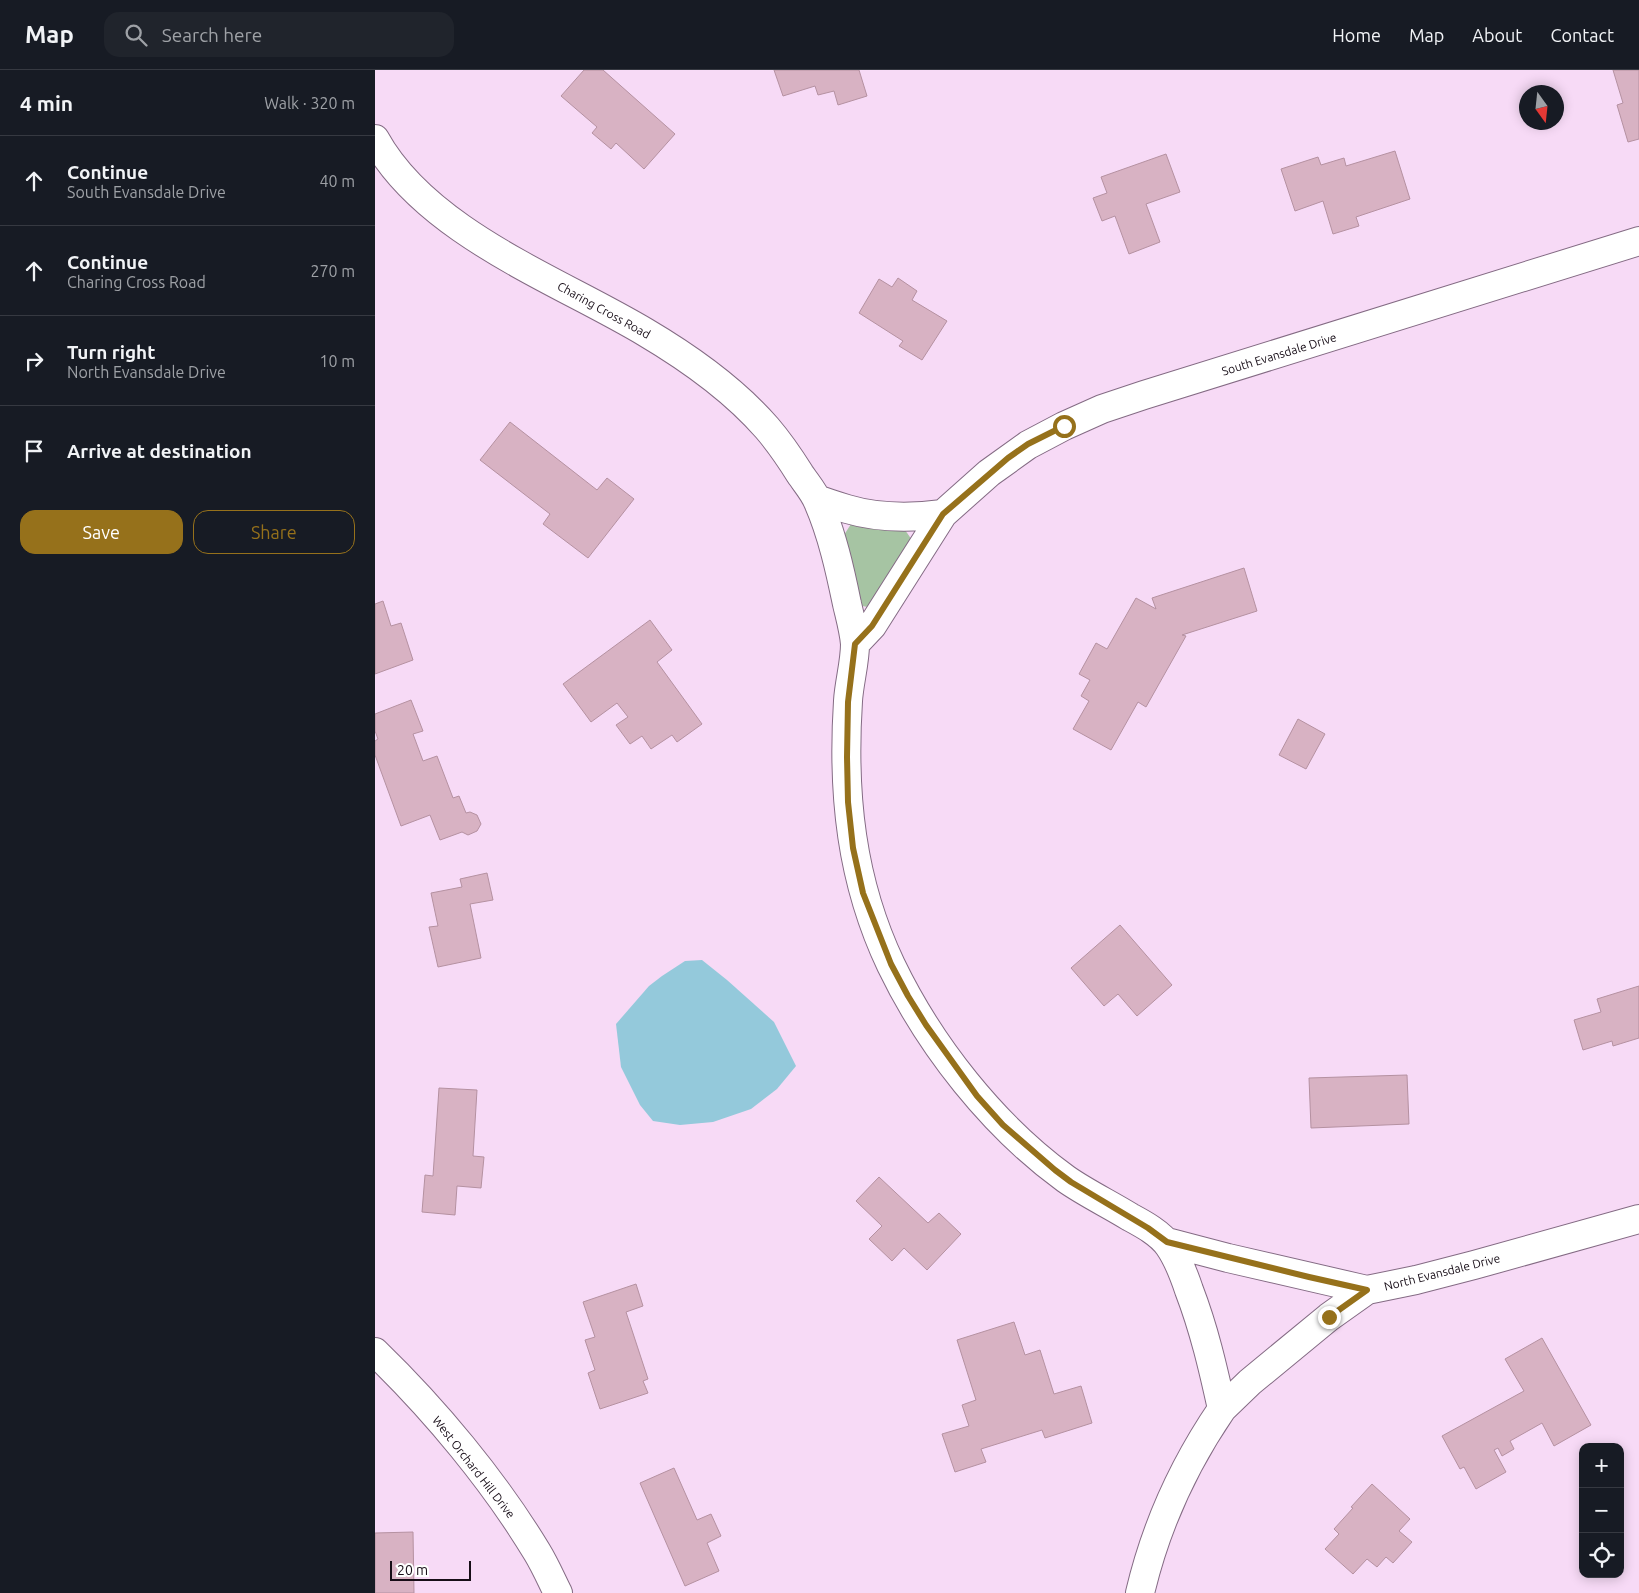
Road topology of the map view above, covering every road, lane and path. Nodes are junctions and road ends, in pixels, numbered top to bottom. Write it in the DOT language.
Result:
graph roads {
  1 [pos="375,139"];
  2 [pos="1639,241"];
  3 [pos="817,499"];
  4 [pos="943,514"];
  5 [pos="855,644"];
  6 [pos="1639,1218"];
  7 [pos="1167,1242"];
  8 [pos="1367,1290"];
  9 [pos="375,1352"];
  10 [pos="1222,1408"];
  11 [pos="558,1593"];
  12 [pos="1140,1593"];
  1 -- 3 [label="street, Charing Cross Road"];
  2 -- 4 [label="street, South Evansdale Drive"];
  3 -- 4 [label="street"];
  3 -- 5 [label="street, Charing Cross Road"];
  4 -- 5 [label="street"];
  5 -- 7 [label="street, Charing Cross Road"];
  6 -- 8 [label="street, North Evansdale Drive"];
  7 -- 8 [label="street, Charing Cross Road"];
  7 -- 10 [label="street, Charing Cross Road"];
  8 -- 10 [label="street, North Evansdale Drive"];
  9 -- 11 [label="street, West Orchard Hill Drive"];
  10 -- 12 [label="street"];
}
